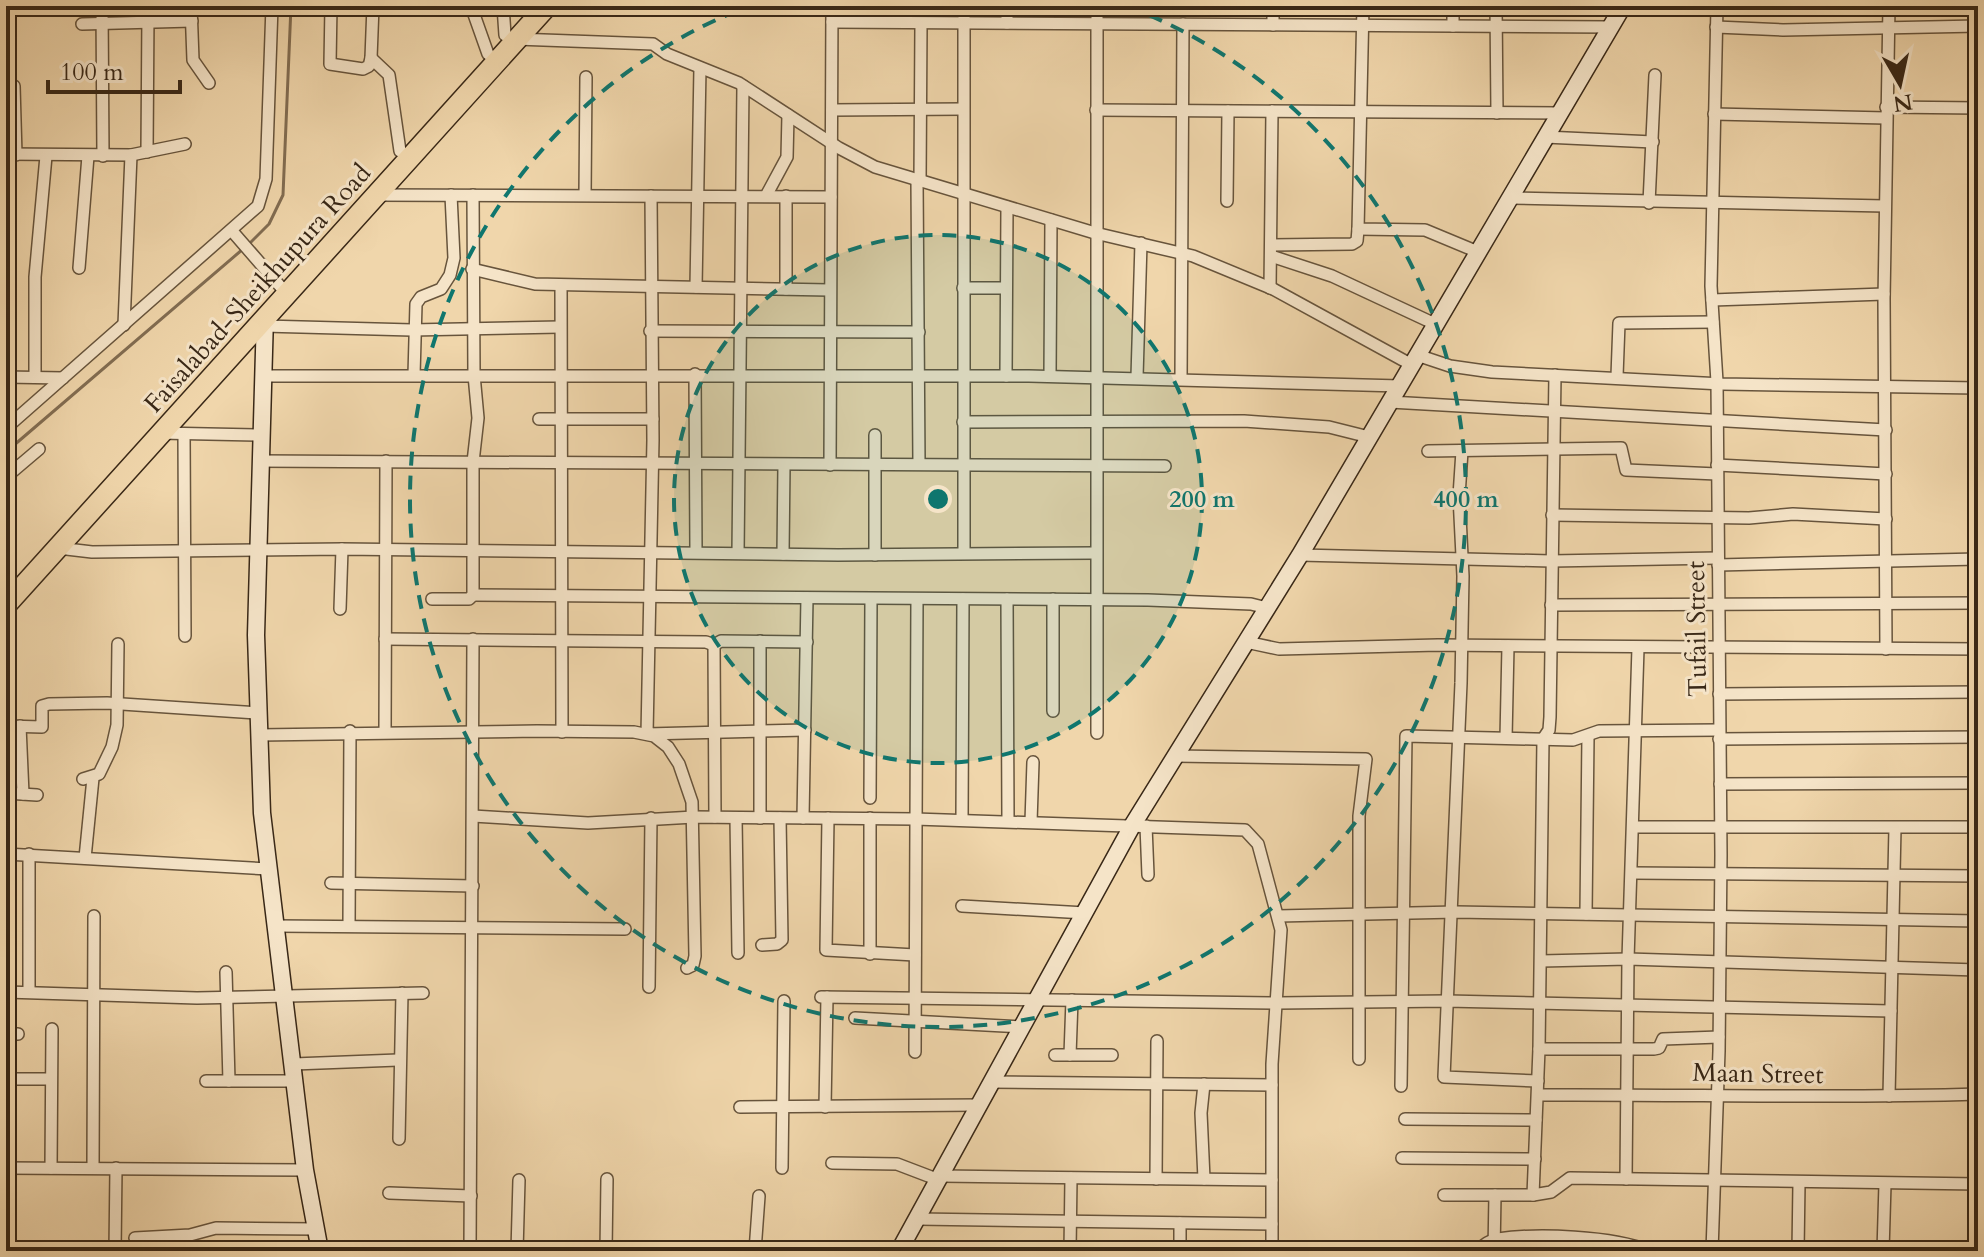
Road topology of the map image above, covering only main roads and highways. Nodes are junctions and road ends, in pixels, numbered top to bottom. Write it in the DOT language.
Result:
graph roads {
  1 [pos="531,6"];
  2 [pos="547,6"];
  3 [pos="1623,6"];
  4 [pos="511,37"];
  5 [pos="282,288"];
  6 [pos="265,321"];
  7 [pos="6,585"];
  8 [pos="6,605"];
  9 [pos="320,1251"];
  10 [pos="899,1251"];
  1 -- 4 [label="highway, Faisalabad-Sheikhupura Road"];
  2 -- 4 [label="highway, Faisalabad-Sheikhupura Road"];
  3 -- 10 [label="main road"];
  4 -- 5 [label="highway, Faisalabad-Sheikhupura Road"];
  4 -- 5 [label="highway, Faisalabad-Sheikhupura Road"];
  5 -- 6 [label="highway, Faisalabad-Sheikhupura Road"];
  5 -- 7 [label="highway, Faisalabad-Sheikhupura Road"];
  6 -- 8 [label="highway, Faisalabad-Sheikhupura Road"];
  6 -- 9 [label="main road"];
}
